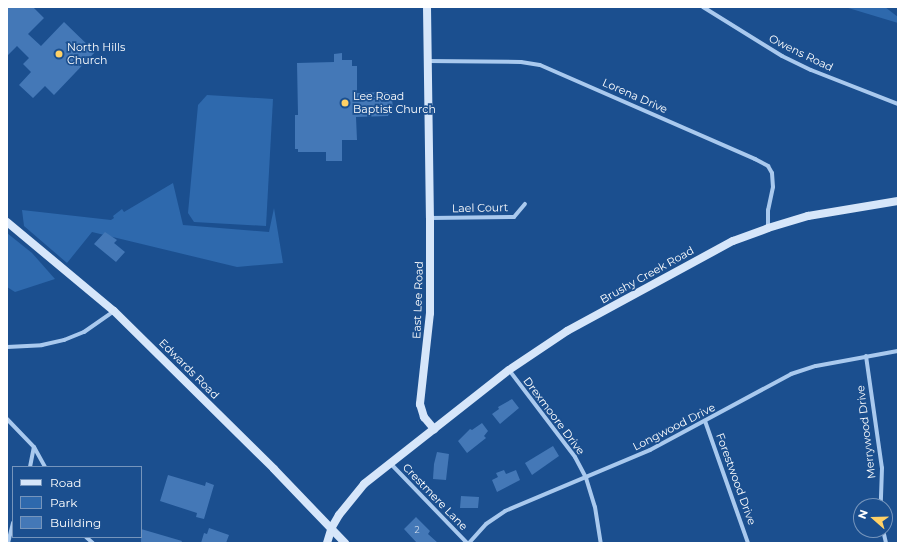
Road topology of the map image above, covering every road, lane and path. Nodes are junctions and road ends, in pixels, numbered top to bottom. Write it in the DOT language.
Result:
graph roads {
  1 [pos="427,7"];
  2 [pos="703,7"];
  3 [pos="427,61"];
  4 [pos="898,104"];
  5 [pos="898,200"];
  6 [pos="525,204"];
  7 [pos="430,218"];
  8 [pos="7,222"];
  9 [pos="768,228"];
  10 [pos="114,311"];
  11 [pos="7,347"];
  12 [pos="898,350"];
  13 [pos="866,356"];
  14 [pos="509,370"];
  15 [pos="7,418"];
  16 [pos="705,421"];
  17 [pos="434,429"];
  18 [pos="34,447"];
  19 [pos="390,463"];
  20 [pos="30,466"];
  21 [pos="44,466"];
  22 [pos="586,478"];
  23 [pos="881,498"];
  24 [pos="12,527"];
  25 [pos="332,527"];
  26 [pos="8,543"];
  27 [pos="327,543"];
  28 [pos="345,543"];
  29 [pos="468,543"];
  30 [pos="601,543"];
  31 [pos="748,543"];
  1 -- 3 [label="street, East Lee Road"];
  2 -- 4 [label="street, Owens Road"];
  3 -- 7 [label="street, East Lee Road"];
  3 -- 9 [label="street, Lorena Drive"];
  5 -- 9 [label="street, Brushy Creek Road"];
  6 -- 7 [label="street, Lael Court"];
  7 -- 17 [label="street, East Lee Road"];
  8 -- 10 [label="street, Edwards Road"];
  9 -- 14 [label="street, Brushy Creek Road"];
  10 -- 11 [label="street"];
  10 -- 25 [label="street, Edwards Road"];
  12 -- 13 [label="street, Longwood Drive"];
  13 -- 16 [label="street, Longwood Drive"];
  13 -- 23 [label="street, Merrywood Drive"];
  14 -- 17 [label="street, Brushy Creek Road"];
  14 -- 22 [label="street, Drexmoore Drive"];
  15 -- 18 [label="street"];
  16 -- 22 [label="street, Longwood Drive"];
  16 -- 31 [label="street, Forestwood Drive"];
  17 -- 19 [label="street"];
  18 -- 20 [label="street"];
  18 -- 21 [label="street"];
  19 -- 25 [label="street"];
  19 -- 29 [label="street, Crestmere Lane"];
  22 -- 29 [label="street, Longwood Drive"];
  22 -- 30 [label="street, Drexmoore Drive"];
  24 -- 26 [label="street"];
  25 -- 27 [label="street"];
  25 -- 28 [label="street, Edwards Road"];
}
